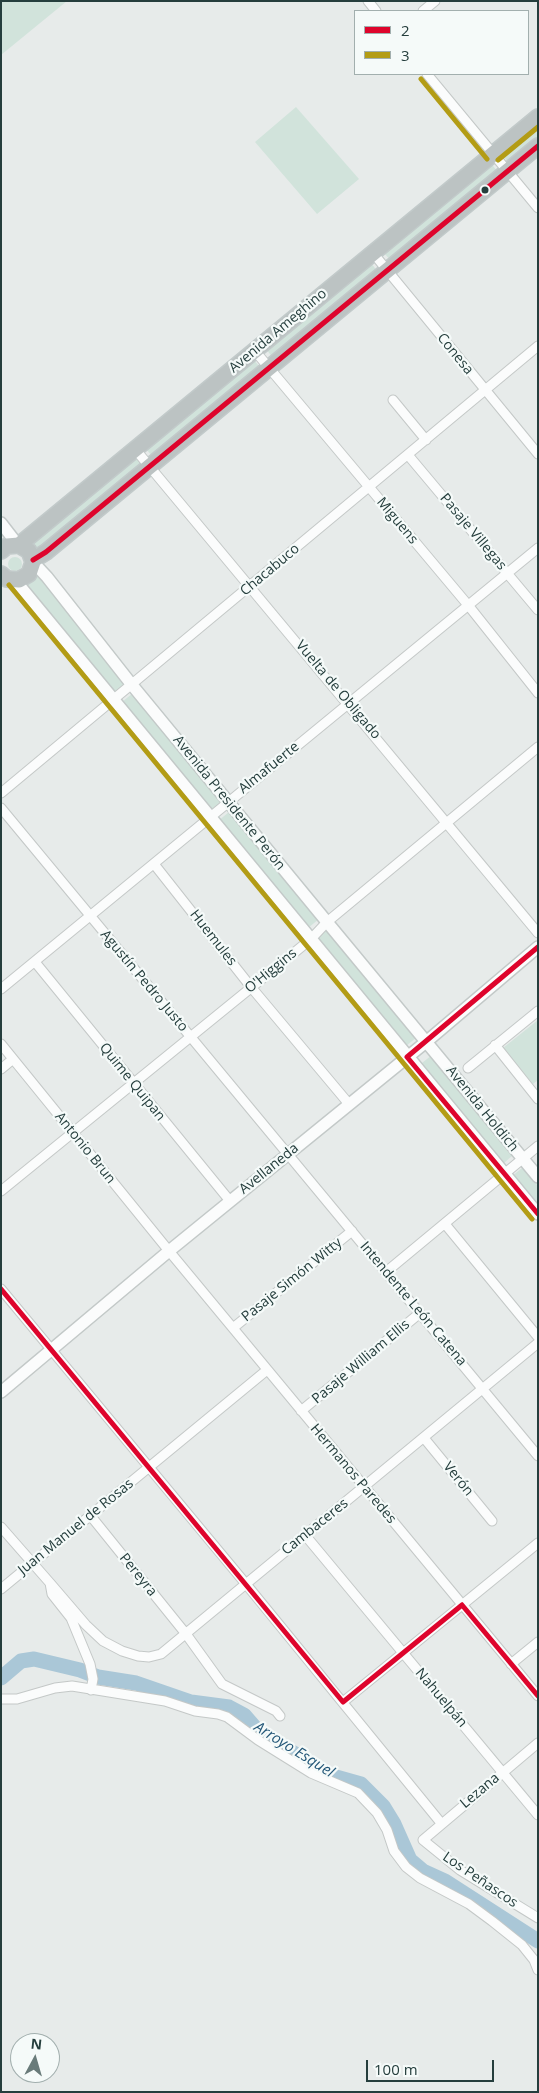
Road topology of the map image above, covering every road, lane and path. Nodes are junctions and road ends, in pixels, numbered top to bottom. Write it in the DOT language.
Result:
graph roads {
  1 [pos="435,1"];
  2 [pos="424,10"];
  3 [pos="428,75"];
  4 [pos="538,117"];
  5 [pos="538,146"];
  6 [pos="493,154"];
  7 [pos="507,171"];
  8 [pos="538,208"];
  9 [pos="373,253"];
  10 [pos="387,270"];
  11 [pos="538,346"];
  12 [pos="255,350"];
  13 [pos="269,369"];
  14 [pos="485,390"];
  15 [pos="393,400"];
  16 [pos="426,440"];
  17 [pos="135,449"];
  18 [pos="538,454"];
  19 [pos="408,455"];
  20 [pos="150,467"];
  21 [pos="369,488"];
  22 [pos="1,523"];
  23 [pos="19,545"];
  24 [pos="538,548"];
  25 [pos="1,551"];
  26 [pos="33,561"];
  27 [pos="508,573"];
  28 [pos="7,581"];
  29 [pos="251,586"];
  30 [pos="468,605"];
  31 [pos="538,610"];
  32 [pos="132,685"];
  33 [pos="538,693"];
  34 [pos="113,700"];
  35 [pos="349,703"];
  36 [pos="538,747"];
  37 [pos="1,793"];
  38 [pos="229,802"];
  39 [pos="1,808"];
  40 [pos="210,817"];
  41 [pos="447,822"];
  42 [pos="154,864"];
  43 [pos="90,916"];
  44 [pos="326,922"];
  45 [pos="538,933"];
  46 [pos="311,939"];
  47 [pos="538,947"];
  48 [pos="35,962"];
  49 [pos="251,987"];
  50 [pos="1,989"];
  51 [pos="538,1011"];
  52 [pos="190,1036"];
  53 [pos="426,1042"];
  54 [pos="1,1044"];
  55 [pos="495,1045"];
  56 [pos="407,1057"];
  57 [pos="13,1059"];
  58 [pos="468,1068"];
  59 [pos="1,1069"];
  60 [pos="133,1083"];
  61 [pos="534,1088"];
  62 [pos="538,1099"];
  63 [pos="349,1104"];
  64 [pos="73,1133"];
  65 [pos="538,1146"];
  66 [pos="288,1154"];
  67 [pos="522,1159"];
  68 [pos="505,1174"];
  69 [pos="538,1177"];
  70 [pos="1,1191"];
  71 [pos="230,1201"];
  72 [pos="538,1214"];
  73 [pos="445,1224"];
  74 [pos="352,1231"];
  75 [pos="169,1251"];
  76 [pos="386,1272"];
  77 [pos="1,1289"];
  78 [pos="420,1313"];
  79 [pos="233,1328"];
  80 [pos="538,1337"];
  81 [pos="538,1342"];
  82 [pos="52,1350"];
  83 [pos="268,1370"];
  84 [pos="483,1389"];
  85 [pos="1,1392"];
  86 [pos="301,1411"];
  87 [pos="424,1438"];
  88 [pos="534,1444"];
  89 [pos="538,1456"];
  90 [pos="149,1467"];
  91 [pos="364,1488"];
  92 [pos="90,1516"];
  93 [pos="492,1521"];
  94 [pos="1,1527"];
  95 [pos="306,1535"];
  96 [pos="538,1543"];
  97 [pos="32,1563"];
  98 [pos="50,1583"];
  99 [pos="246,1584"];
  100 [pos="1,1589"];
  101 [pos="462,1605"];
  102 [pos="186,1634"];
  103 [pos="538,1642"];
  104 [pos="403,1653"];
  105 [pos="511,1664"];
  106 [pos="91,1690"];
  107 [pos="538,1696"];
  108 [pos="1,1699"];
  109 [pos="343,1702"];
  110 [pos="280,1716"];
  111 [pos="538,1743"];
  112 [pos="503,1772"];
  113 [pos="538,1814"];
  114 [pos="442,1824"];
  115 [pos="423,1840"];
  116 [pos="538,1918"];
  117 [pos="538,1970"];
  1 -- 2 [label="street"];
  3 -- 6 [label="street"];
  4 -- 6 [label="highway, Avenida Ameghino"];
  5 -- 7 [label="highway, Avenida Ameghino"];
  6 -- 7 [label="street"];
  6 -- 9 [label="highway, Avenida Ameghino"];
  7 -- 8 [label="street"];
  7 -- 10 [label="highway, Avenida Ameghino"];
  9 -- 10 [label="street, Conesa"];
  9 -- 12 [label="highway, Avenida Ameghino"];
  10 -- 13 [label="highway, Avenida Ameghino"];
  10 -- 14 [label="street, Conesa"];
  11 -- 14 [label="street, Chacabuco"];
  12 -- 13 [label="street, Miguens"];
  12 -- 17 [label="highway, Avenida Ameghino"];
  13 -- 20 [label="highway, Avenida Ameghino"];
  13 -- 21 [label="street, Miguens"];
  14 -- 16 [label="street, Chacabuco"];
  14 -- 18 [label="street, Conesa"];
  15 -- 16 [label="street"];
  16 -- 19 [label="street, Chacabuco"];
  17 -- 20 [label="street, Vuelta de Obligado"];
  17 -- 23 [label="highway, Avenida Ameghino"];
  19 -- 21 [label="street, Chacabuco"];
  19 -- 27 [label="street, Pasaje Villegas"];
  20 -- 26 [label="highway, Avenida Ameghino"];
  20 -- 29 [label="street, Vuelta de Obligado"];
  21 -- 29 [label="street, Chacabuco"];
  21 -- 30 [label="street, Miguens"];
  22 -- 23 [label="street"];
  23 -- 25 [label="highway"];
  23 -- 26 [label="highway"];
  24 -- 27 [label="street, Almafuerte"];
  26 -- 28 [label="highway, Avenida Ameghino"];
  26 -- 32 [label="street, Avenida Presidente Perón"];
  27 -- 30 [label="street, Almafuerte"];
  27 -- 31 [label="street, Pasaje Villegas"];
  28 -- 34 [label="street, Avenida Presidente Perón"];
  29 -- 32 [label="street, Chacabuco"];
  29 -- 35 [label="street, Vuelta de Obligado"];
  30 -- 33 [label="street, Miguens"];
  30 -- 35 [label="street, Almafuerte"];
  32 -- 34 [label="street, Chacabuco"];
  32 -- 38 [label="street, Avenida Presidente Perón"];
  34 -- 37 [label="street, Chacabuco"];
  34 -- 40 [label="street, Avenida Presidente Perón"];
  35 -- 38 [label="street, Almafuerte"];
  35 -- 41 [label="street, Vuelta de Obligado"];
  36 -- 41 [label="street, O'Higgins"];
  38 -- 40 [label="street, Almafuerte"];
  38 -- 44 [label="street, Avenida Presidente Perón"];
  39 -- 43 [label="street, Agustín Pedro Justo"];
  40 -- 42 [label="street, Almafuerte"];
  40 -- 46 [label="street, Avenida Presidente Perón"];
  41 -- 44 [label="street, O'Higgins"];
  41 -- 45 [label="street, Vuelta de Obligado"];
  42 -- 43 [label="street, Almafuerte"];
  42 -- 49 [label="street, Huemules"];
  43 -- 48 [label="street, Almafuerte"];
  43 -- 52 [label="street, Agustín Pedro Justo"];
  44 -- 46 [label="street, O'Higgins"];
  44 -- 53 [label="street, Avenida Presidente Perón"];
  46 -- 49 [label="street, O'Higgins"];
  46 -- 56 [label="street, Avenida Presidente Perón"];
  47 -- 53 [label="street, Avellaneda"];
  48 -- 50 [label="street, Almafuerte"];
  48 -- 60 [label="street, Quime Quipan"];
  49 -- 52 [label="street, O'Higgins"];
  49 -- 63 [label="street, Huemules"];
  51 -- 55 [label="street"];
  52 -- 60 [label="street, O'Higgins"];
  52 -- 66 [label="street, Agustín Pedro Justo"];
  53 -- 56 [label="street, Avellaneda"];
  53 -- 67 [label="street, Avenida Holdich"];
  54 -- 57 [label="street, Antonio Brun"];
  55 -- 58 [label="street"];
  55 -- 61 [label="street"];
  56 -- 63 [label="street, Avellaneda"];
  56 -- 68 [label="street, Avenida Holdich"];
  57 -- 59 [label="street"];
  57 -- 64 [label="street, Antonio Brun"];
  60 -- 64 [label="street, O'Higgins"];
  60 -- 71 [label="street, Quime Quipan"];
  61 -- 62 [label="street"];
  63 -- 66 [label="street, Avellaneda"];
  64 -- 70 [label="street, O'Higgins"];
  64 -- 75 [label="street, Antonio Brun"];
  65 -- 67 [label="street"];
  66 -- 71 [label="street, Avellaneda"];
  66 -- 74 [label="street, Intendente León Catena"];
  67 -- 68 [label="street"];
  67 -- 69 [label="street, Avenida Holdich"];
  68 -- 72 [label="street, Avenida Holdich"];
  68 -- 73 [label="street"];
  71 -- 75 [label="street, Avellaneda"];
  73 -- 76 [label="street"];
  73 -- 80 [label="street"];
  74 -- 76 [label="street, Intendente León Catena"];
  74 -- 79 [label="street, Pasaje Simón Witty"];
  75 -- 79 [label="street, Hermanos Paredes"];
  75 -- 82 [label="street, Avellaneda"];
  76 -- 78 [label="street, Intendente León Catena"];
  77 -- 82 [label="street"];
  78 -- 84 [label="street, Intendente León Catena"];
  78 -- 86 [label="street, Pasaje William Ellis"];
  79 -- 83 [label="street, Hermanos Paredes"];
  81 -- 84 [label="street, Cambaceres"];
  82 -- 85 [label="street, Avellaneda"];
  82 -- 90 [label="street"];
  83 -- 86 [label="street, Hermanos Paredes"];
  83 -- 90 [label="street, Juan Manuel de Rosas"];
  84 -- 87 [label="street, Cambaceres"];
  84 -- 88 [label="street, Intendente León Catena"];
  86 -- 91 [label="street, Hermanos Paredes"];
  87 -- 91 [label="street, Cambaceres"];
  87 -- 93 [label="street, Verón"];
  88 -- 89 [label="street, Intendente León Catena"];
  90 -- 92 [label="street, Juan Manuel de Rosas"];
  90 -- 99 [label="street"];
  91 -- 95 [label="street, Cambaceres"];
  91 -- 101 [label="street, Hermanos Paredes"];
  92 -- 97 [label="street, Juan Manuel de Rosas"];
  92 -- 102 [label="street, Pereyra"];
  94 -- 97 [label="street"];
  95 -- 99 [label="street, Cambaceres"];
  95 -- 104 [label="street, Nahuelpán"];
  96 -- 101 [label="street"];
  97 -- 98 [label="street"];
  97 -- 100 [label="street, Juan Manuel de Rosas"];
  98 -- 102 [label="street, Cambaceres"];
  98 -- 106 [label="street"];
  99 -- 102 [label="street, Cambaceres"];
  99 -- 109 [label="street"];
  101 -- 104 [label="street"];
  101 -- 105 [label="street, Hermanos Paredes"];
  102 -- 110 [label="street"];
  103 -- 105 [label="street"];
  104 -- 109 [label="street"];
  104 -- 112 [label="street, Nahuelpán"];
  105 -- 107 [label="street, Hermanos Paredes"];
  106 -- 108 [label="street"];
  106 -- 117 [label="street"];
  109 -- 114 [label="street"];
  111 -- 112 [label="street, Lezana"];
  112 -- 113 [label="street, Nahuelpán"];
  112 -- 114 [label="street, Lezana"];
  114 -- 115 [label="street, Lezana"];
  115 -- 116 [label="street, Los Peñascos"];
}
